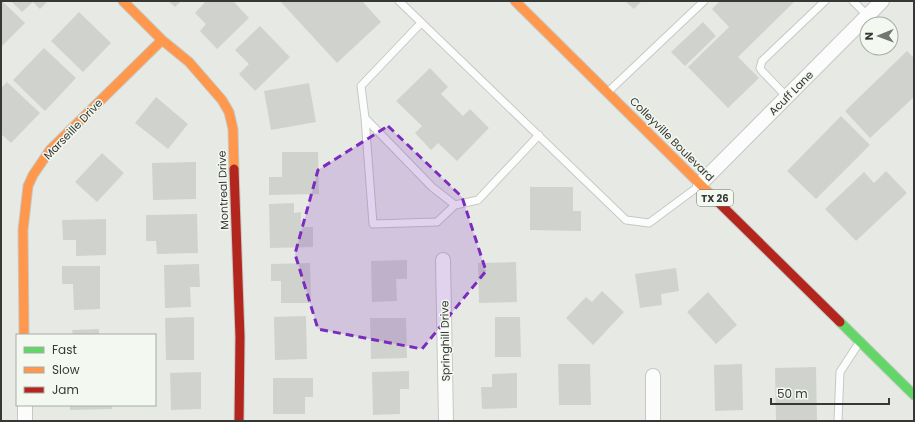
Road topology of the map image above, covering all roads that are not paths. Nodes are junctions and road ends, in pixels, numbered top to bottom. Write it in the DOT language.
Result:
graph roads {
  1 [pos="123,1"];
  2 [pos="400,1"];
  3 [pos="515,1"];
  4 [pos="704,1"];
  5 [pos="825,1"];
  6 [pos="853,1"];
  7 [pos="882,1"];
  8 [pos="868,16"];
  9 [pos="422,23"];
  10 [pos="859,25"];
  11 [pos="162,40"];
  12 [pos="608,93"];
  13 [pos="787,97"];
  14 [pos="365,118"];
  15 [pos="539,135"];
  16 [pos="700,184"];
  17 [pos="455,205"];
  18 [pos="443,260"];
  19 [pos="24,334"];
  20 [pos="860,342"];
  21 [pos="653,376"];
  22 [pos="914,395"];
  23 [pos="25,406"];
  24 [pos="25,421"];
  25 [pos="238,421"];
  26 [pos="446,421"];
  27 [pos="653,421"];
  28 [pos="838,421"];
  1 -- 11 [label="street, Montreal Drive"];
  2 -- 9 [label="lane"];
  3 -- 12 [label="street, Colleyville Boulevard / TX 26"];
  4 -- 12 [label="lane"];
  5 -- 13 [label="lane"];
  6 -- 8 [label="lane"];
  7 -- 8 [label="street, Acuff Lane"];
  9 -- 14 [label="lane"];
  9 -- 15 [label="lane"];
  10 -- 13 [label="street, Acuff Lane"];
  11 -- 19 [label="street, Marseille Drive"];
  11 -- 25 [label="street, Montreal Drive"];
  12 -- 16 [label="street, Colleyville Boulevard / TX 26"];
  13 -- 16 [label="street, Acuff Lane"];
  14 -- 17 [label="lane"];
  14 -- 17 [label="lane"];
  15 -- 16 [label="lane"];
  15 -- 17 [label="lane"];
  16 -- 20 [label="street, Colleyville Boulevard / TX 26"];
  18 -- 26 [label="street, Springhill Drive"];
  20 -- 22 [label="street, Colleyville Boulevard / TX 26"];
  20 -- 28 [label="lane"];
  21 -- 27 [label="street"];
  23 -- 24 [label="street"];
}
